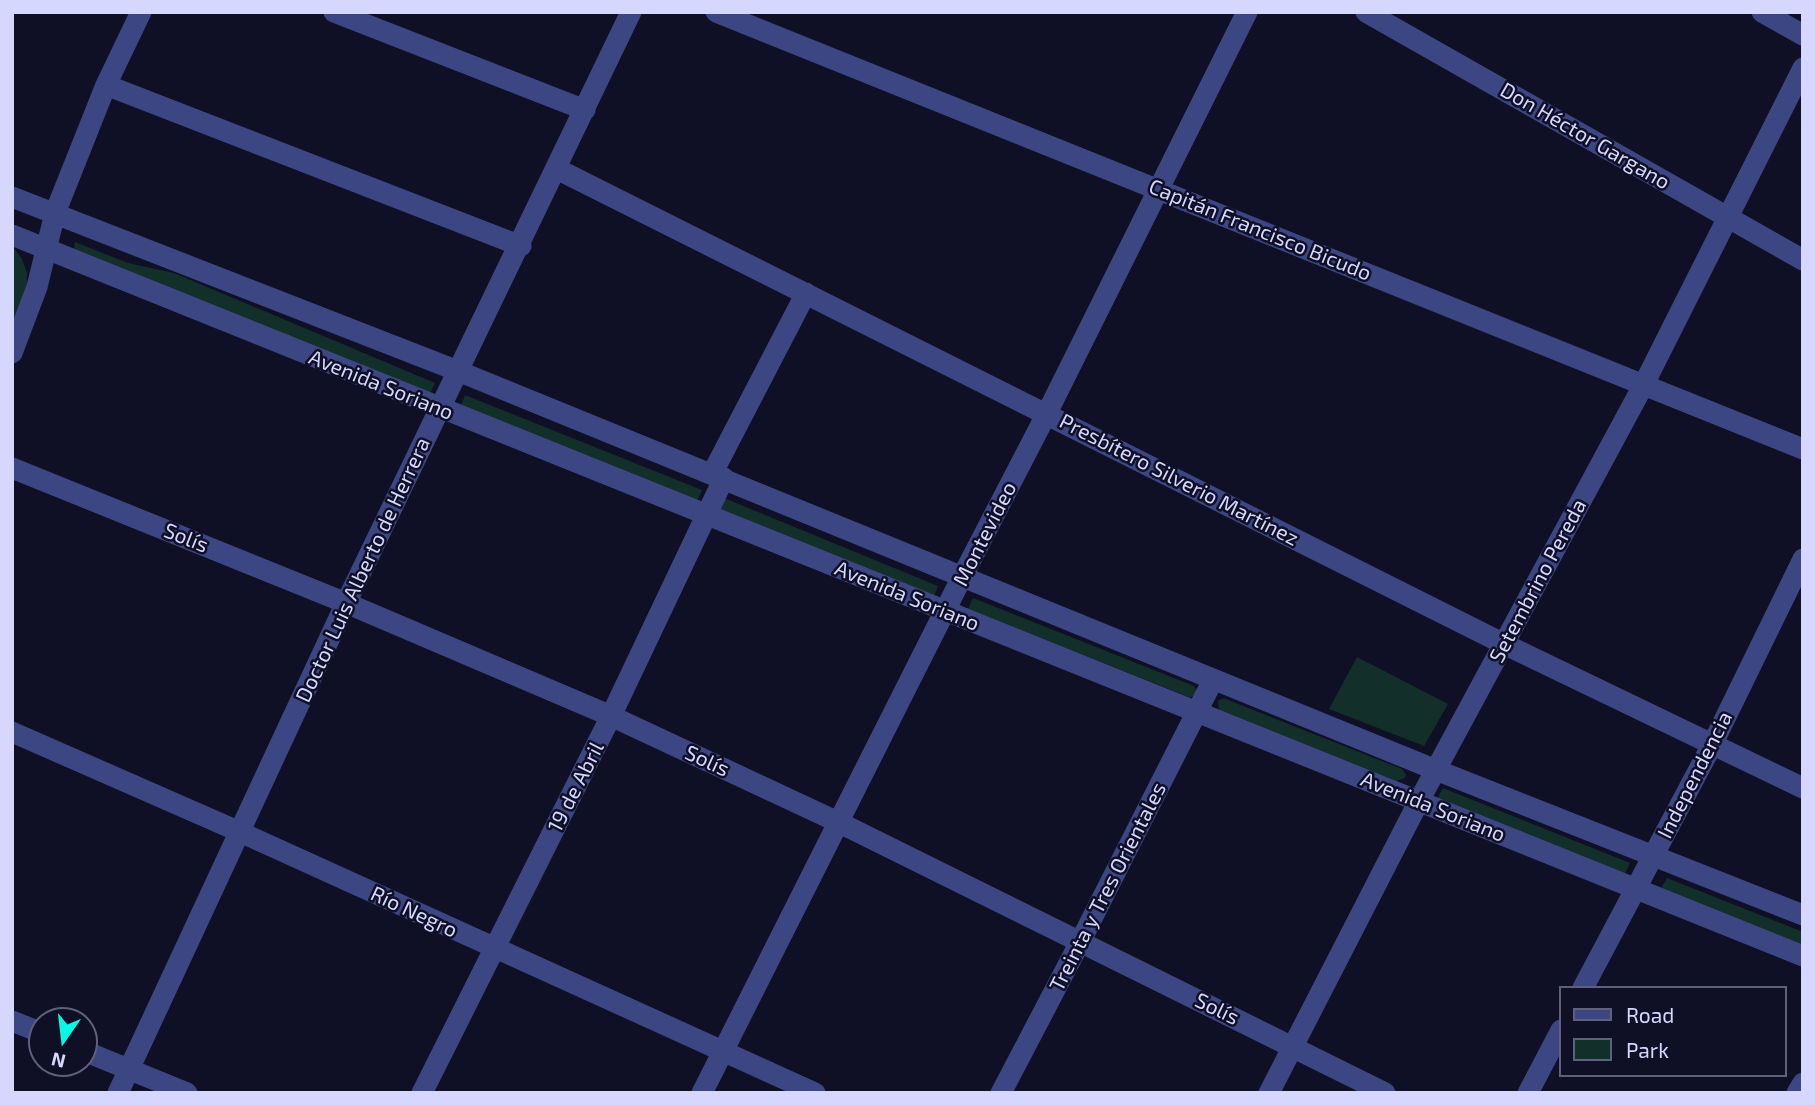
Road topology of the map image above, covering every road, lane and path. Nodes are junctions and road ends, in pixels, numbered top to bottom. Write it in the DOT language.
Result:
graph roads {
  1 [pos="141,12"];
  2 [pos="334,12"];
  3 [pos="631,12"];
  4 [pos="716,12"];
  5 [pos="1247,12"];
  6 [pos="1366,12"];
  7 [pos="1762,12"];
  8 [pos="1803,35"];
  9 [pos="1803,68"];
  10 [pos="106,85"];
  11 [pos="585,110"];
  12 [pos="557,169"];
  13 [pos="1159,189"];
  14 [pos="12,197"];
  15 [pos="55,213"];
  16 [pos="1728,218"];
  17 [pos="12,235"];
  18 [pos="520,246"];
  19 [pos="46,248"];
  20 [pos="1803,260"];
  21 [pos="806,293"];
  22 [pos="12,353"];
  23 [pos="458,371"];
  24 [pos="1644,384"];
  25 [pos="440,409"];
  26 [pos="1047,413"];
  27 [pos="1803,449"];
  28 [pos="12,468"];
  29 [pos="718,476"];
  30 [pos="707,515"];
  31 [pos="1803,559"];
  32 [pos="961,578"];
  33 [pos="346,603"];
  34 [pos="945,611"];
  35 [pos="1504,644"];
  36 [pos="1213,680"];
  37 [pos="1197,713"];
  38 [pos="611,716"];
  39 [pos="12,732"];
  40 [pos="1713,743"];
  41 [pos="1436,771"];
  42 [pos="1803,788"];
  43 [pos="1419,801"];
  44 [pos="840,822"];
  45 [pos="240,832"];
  46 [pos="1654,854"];
  47 [pos="1636,890"];
  48 [pos="1803,915"];
  49 [pos="1080,942"];
  50 [pos="495,949"];
  51 [pos="1803,956"];
  52 [pos="1585,986"];
  53 [pos="1560,1032"];
  54 [pos="1294,1047"];
  55 [pos="723,1052"];
  56 [pos="98,1057"];
  57 [pos="129,1070"];
  58 [pos="1803,1083"];
  59 [pos="118,1093"];
  60 [pos="187,1093"];
  61 [pos="422,1093"];
  62 [pos="702,1093"];
  63 [pos="815,1093"];
  64 [pos="1001,1093"];
  65 [pos="1269,1093"];
  66 [pos="1385,1093"];
  67 [pos="1528,1093"];
  68 [pos="1797,1093"];
  1 -- 10 [label="street"];
  2 -- 11 [label="street"];
  3 -- 11 [label="street, Doctor Luis Alberto de Herrera"];
  4 -- 13 [label="street, Capitán Francisco Bicudo"];
  5 -- 13 [label="street, Montevideo"];
  6 -- 16 [label="street, Don Héctor Gargano"];
  7 -- 8 [label="street"];
  9 -- 16 [label="street, Setembrino Pereda"];
  10 -- 15 [label="street"];
  10 -- 18 [label="street"];
  11 -- 12 [label="street, Doctor Luis Alberto de Herrera"];
  12 -- 18 [label="street, Doctor Luis Alberto de Herrera"];
  12 -- 21 [label="street, Presbítero Silverio Martínez"];
  13 -- 24 [label="street, Capitán Francisco Bicudo"];
  13 -- 26 [label="street, Montevideo"];
  14 -- 15 [label="street, Avenida Soriano"];
  15 -- 19 [label="street"];
  15 -- 23 [label="street, Avenida Soriano"];
  16 -- 20 [label="street, Don Héctor Gargano"];
  16 -- 24 [label="street, Setembrino Pereda"];
  17 -- 19 [label="street, Avenida Soriano"];
  18 -- 23 [label="street, Doctor Luis Alberto de Herrera"];
  19 -- 22 [label="street"];
  19 -- 25 [label="street, Avenida Soriano"];
  21 -- 26 [label="street, Presbítero Silverio Martínez"];
  21 -- 29 [label="street, 19 de Abril"];
  23 -- 25 [label="street, Doctor Luis Alberto de Herrera"];
  23 -- 29 [label="street, Avenida Soriano"];
  24 -- 27 [label="street, Capitán Francisco Bicudo"];
  24 -- 35 [label="street, Setembrino Pereda"];
  25 -- 30 [label="street, Avenida Soriano"];
  25 -- 33 [label="street, Doctor Luis Alberto de Herrera"];
  26 -- 32 [label="street, Montevideo"];
  26 -- 35 [label="street, Presbítero Silverio Martínez"];
  28 -- 33 [label="street, Solís"];
  29 -- 30 [label="street, 19 de Abril"];
  29 -- 32 [label="street, Avenida Soriano"];
  30 -- 34 [label="street, Avenida Soriano"];
  30 -- 38 [label="street, 19 de Abril"];
  31 -- 40 [label="street, Independencia"];
  32 -- 34 [label="street, Montevideo"];
  32 -- 36 [label="street, Avenida Soriano"];
  33 -- 38 [label="street, Solís"];
  33 -- 45 [label="street, Doctor Luis Alberto de Herrera"];
  34 -- 37 [label="street, Avenida Soriano"];
  34 -- 44 [label="street, Montevideo"];
  35 -- 40 [label="street, Presbítero Silverio Martínez"];
  35 -- 41 [label="street, Setembrino Pereda"];
  36 -- 37 [label="street, Treinta y Tres Orientales"];
  36 -- 41 [label="street, Avenida Soriano"];
  37 -- 43 [label="street, Avenida Soriano"];
  37 -- 49 [label="street, Treinta y Tres Orientales"];
  38 -- 44 [label="street, Solís"];
  38 -- 50 [label="street, 19 de Abril"];
  39 -- 45 [label="street, Río Negro"];
  40 -- 42 [label="street, Presbítero Silverio Martínez"];
  40 -- 46 [label="street, Independencia"];
  41 -- 43 [label="street, Setembrino Pereda"];
  41 -- 46 [label="street, Avenida Soriano"];
  43 -- 47 [label="street, Avenida Soriano"];
  43 -- 54 [label="street, Setembrino Pereda"];
  44 -- 49 [label="street, Solís"];
  44 -- 55 [label="street, Montevideo"];
  45 -- 50 [label="street, Río Negro"];
  45 -- 57 [label="street, Doctor Luis Alberto de Herrera"];
  46 -- 47 [label="street, Independencia"];
  46 -- 48 [label="street, Avenida Soriano"];
  47 -- 51 [label="street, Avenida Soriano"];
  47 -- 52 [label="street, Independencia"];
  49 -- 54 [label="street, Solís"];
  49 -- 64 [label="street, Treinta y Tres Orientales"];
  50 -- 55 [label="street, Río Negro"];
  50 -- 61 [label="street, 19 de Abril"];
  53 -- 67 [label="street"];
  54 -- 65 [label="street, Setembrino Pereda"];
  54 -- 66 [label="street, Solís"];
  55 -- 62 [label="street, Montevideo"];
  55 -- 63 [label="street, Río Negro"];
  56 -- 57 [label="street"];
  57 -- 59 [label="street, Doctor Luis Alberto de Herrera"];
  57 -- 60 [label="street"];
  58 -- 68 [label="street"];
}
